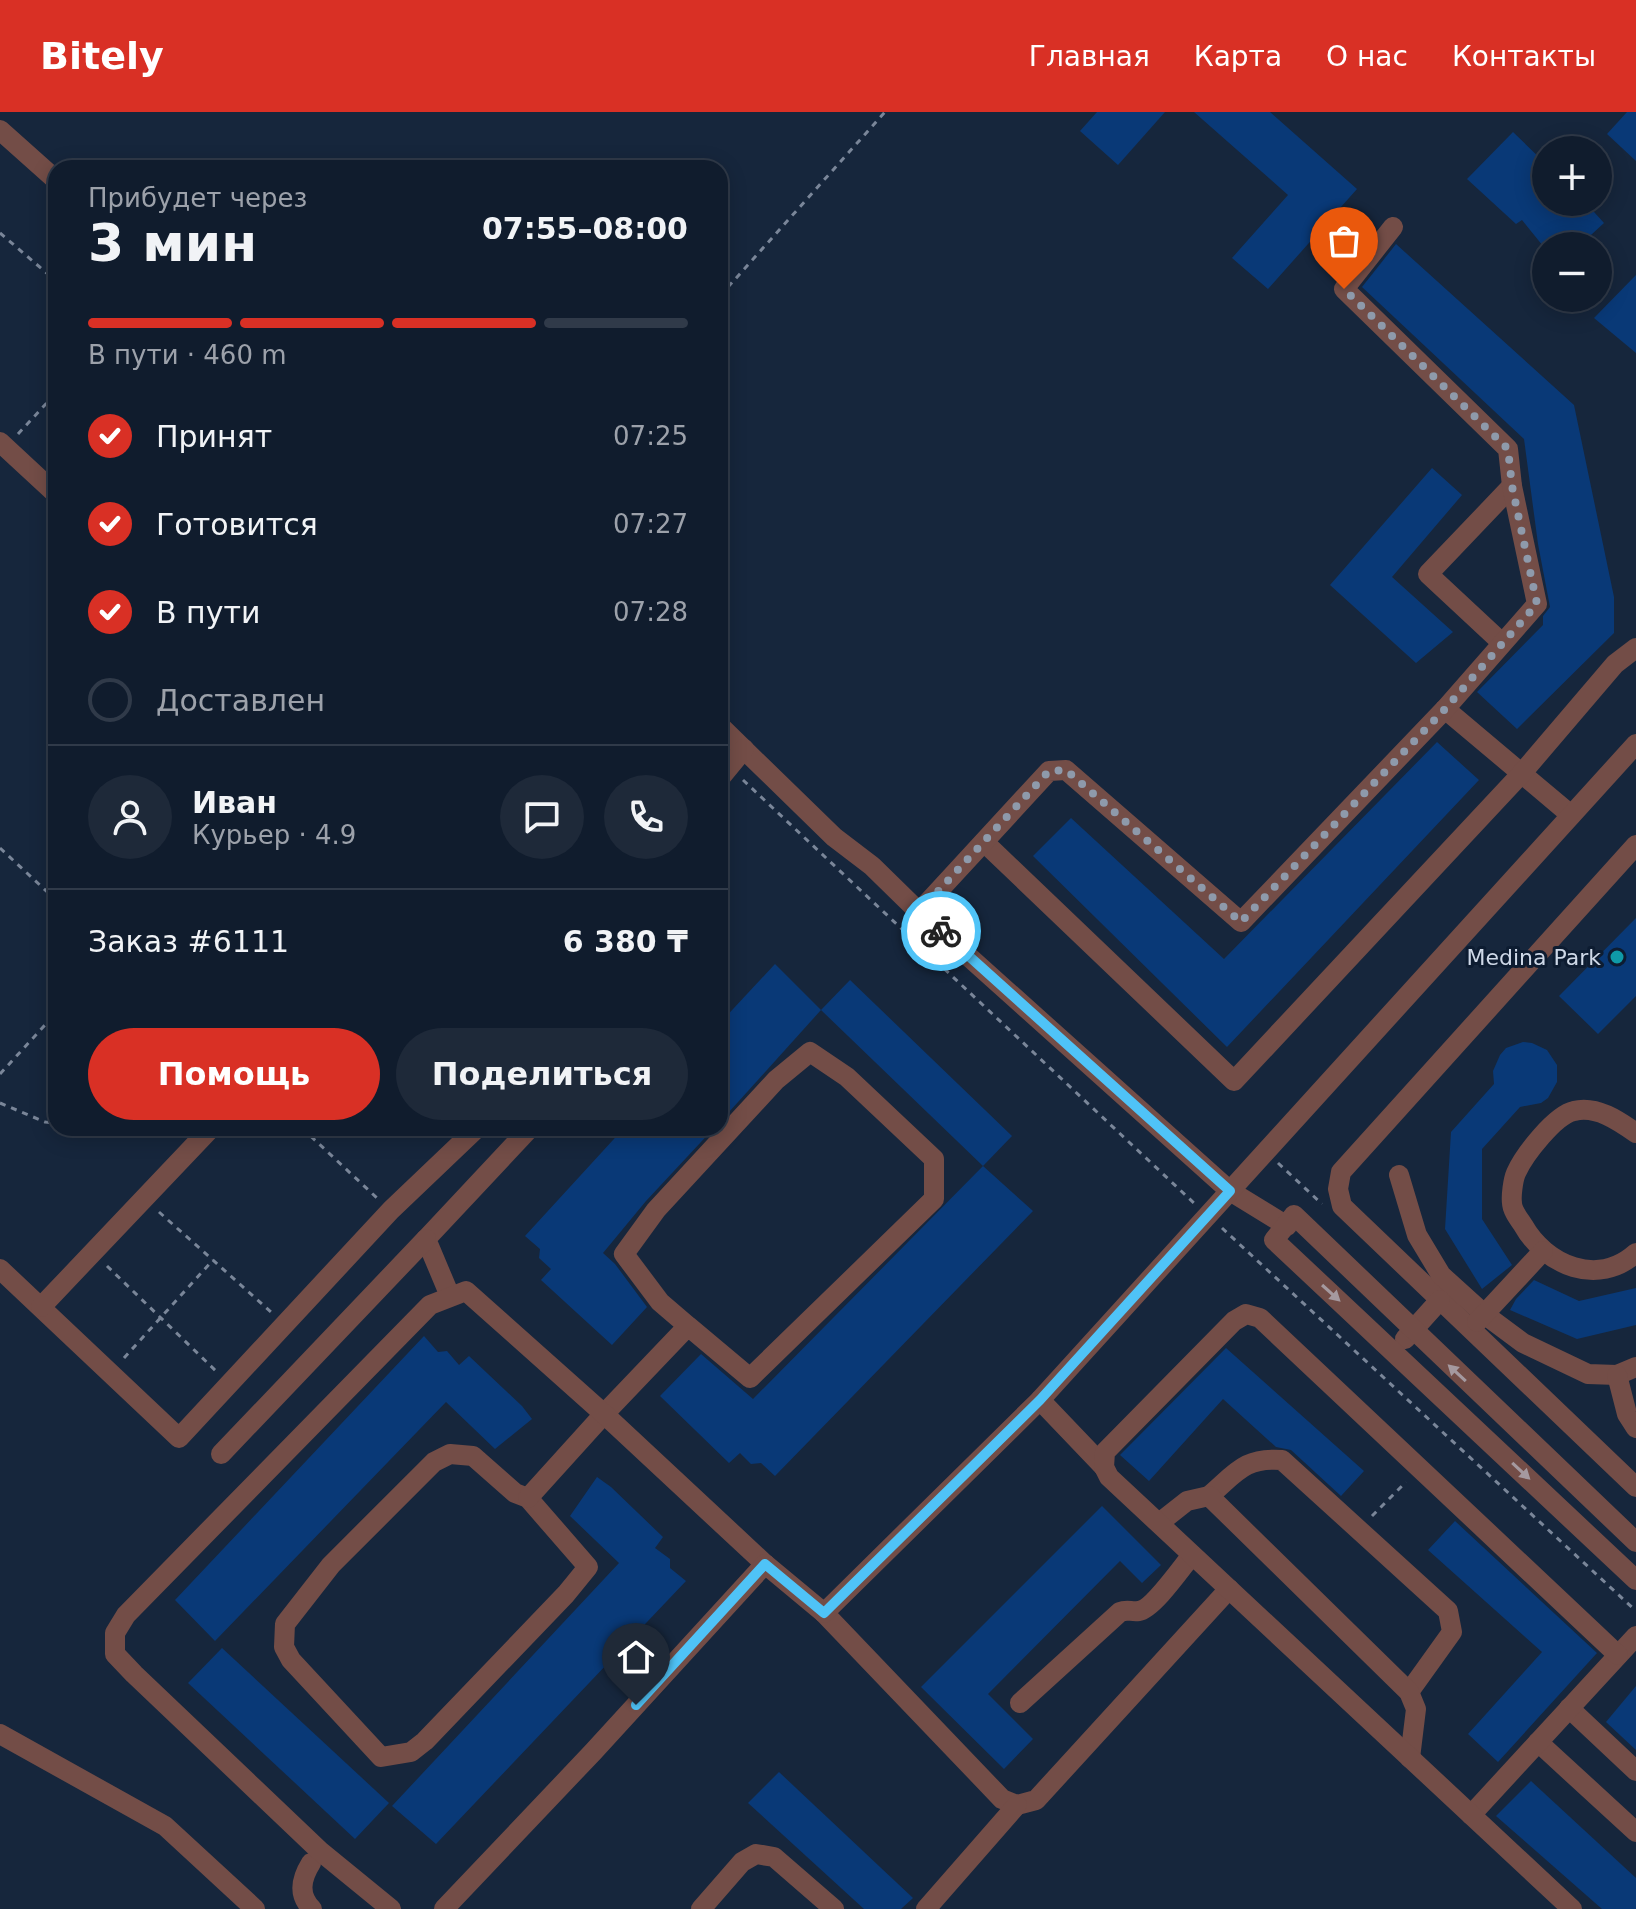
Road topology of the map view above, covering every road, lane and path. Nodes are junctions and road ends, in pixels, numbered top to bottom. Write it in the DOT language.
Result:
graph roads {
  1 [pos="885,112"];
  2 [pos="0,130"];
  3 [pos="48,173"];
  4 [pos="1393,227"];
  5 [pos="0,233"];
  6 [pos="48,274"];
  7 [pos="728,287"];
  8 [pos="48,401"];
  9 [pos="3,444"];
  10 [pos="48,486"];
  11 [pos="1512,486"];
  12 [pos="1501,642"];
  13 [pos="1636,648"];
  14 [pos="1445,709"];
  15 [pos="728,734"];
  16 [pos="1636,744"];
  17 [pos="744,749"];
  18 [pos="728,769"];
  19 [pos="1522,773"];
  20 [pos="728,776"];
  21 [pos="1571,815"];
  22 [pos="984,842"];
  23 [pos="1636,845"];
  24 [pos="0,848"];
  25 [pos="48,893"];
  26 [pos="919,912"];
  27 [pos="48,1022"];
  28 [pos="0,1074"];
  29 [pos="0,1103"];
  30 [pos="48,1122"];
  31 [pos="728,1132"];
  32 [pos="1636,1133"];
  33 [pos="203,1136"];
  34 [pos="311,1136"];
  35 [pos="469,1136"];
  36 [pos="523,1136"];
  37 [pos="724,1136"];
  38 [pos="1399,1175"];
  39 [pos="1230,1191"];
  40 [pos="144,1199"];
  41 [pos="391,1210"];
  42 [pos="1208,1216"];
  43 [pos="1287,1226"];
  44 [pos="426,1239"];
  45 [pos="1543,1251"];
  46 [pos="93,1252"];
  47 [pos="1636,1253"];
  48 [pos="213,1260"];
  49 [pos="0,1269"];
  50 [pos="450,1296"];
  51 [pos="1440,1300"];
  52 [pos="41,1307"];
  53 [pos="161,1318"];
  54 [pos="1477,1321"];
  55 [pos="285,1324"];
  56 [pos="688,1326"];
  57 [pos="1412,1330"];
  58 [pos="1394,1351"];
  59 [pos="1626,1371"];
  60 [pos="110,1373"];
  61 [pos="229,1384"];
  62 [pos="1040,1400"];
  63 [pos="604,1414"];
  64 [pos="1636,1428"];
  65 [pos="221,1454"];
  66 [pos="1104,1467"];
  67 [pos="1420,1468"];
  68 [pos="1636,1487"];
  69 [pos="1209,1496"];
  70 [pos="528,1498"];
  71 [pos="1159,1523"];
  72 [pos="1358,1529"];
  73 [pos="1636,1542"];
  74 [pos="1192,1555"];
  75 [pos="765,1564"];
  76 [pos="1636,1580"];
  77 [pos="1229,1589"];
  78 [pos="1636,1611"];
  79 [pos="824,1613"];
  80 [pos="1636,1636"];
  81 [pos="1618,1655"];
  82 [pos="1409,1692"];
  83 [pos="1020,1703"];
  84 [pos="1569,1708"];
  85 [pos="0,1734"];
  86 [pos="1538,1742"];
  87 [pos="1410,1758"];
  88 [pos="1636,1771"];
  89 [pos="1017,1805"];
  90 [pos="1471,1815"];
  91 [pos="1636,1832"];
  92 [pos="311,1863"];
  93 [pos="255,1909"];
  94 [pos="312,1909"];
  95 [pos="391,1909"];
  96 [pos="444,1909"];
  97 [pos="701,1909"];
  98 [pos="834,1909"];
  99 [pos="926,1909"];
  100 [pos="1572,1909"];
  1 -- 7 [label="path"];
  2 -- 3 [label="street"];
  4 -- 11 [label="street"];
  5 -- 6 [label="path"];
  8 -- 9 [label="path"];
  9 -- 10 [label="street"];
  11 -- 12 [label="street"];
  11 -- 12 [label="street"];
  12 -- 14 [label="street"];
  13 -- 19 [label="street"];
  14 -- 19 [label="street"];
  14 -- 22 [label="street"];
  15 -- 17 [label="street"];
  16 -- 21 [label="street"];
  17 -- 18 [label="street"];
  17 -- 26 [label="street"];
  19 -- 21 [label="street"];
  19 -- 22 [label="street"];
  20 -- 42 [label="path"];
  21 -- 39 [label="street"];
  22 -- 26 [label="street"];
  23 -- 51 [label="street"];
  24 -- 25 [label="path"];
  26 -- 39 [label="street"];
  27 -- 28 [label="path"];
  29 -- 30 [label="path"];
  31 -- 56 [label="street"];
  32 -- 45 [label="street"];
  33 -- 40 [label="street"];
  34 -- 41 [label="path"];
  35 -- 41 [label="street"];
  36 -- 44 [label="street"];
  37 -- 56 [label="street"];
  38 -- 54 [label="street"];
  39 -- 42 [label="street"];
  39 -- 43 [label="street"];
  40 -- 46 [label="street"];
  40 -- 48 [label="path"];
  41 -- 55 [label="street"];
  42 -- 62 [label="street"];
  42 -- 78 [label="path"];
  43 -- 57 [label="street"];
  43 -- 58 [label="street, one-way"];
  44 -- 50 [label="street"];
  44 -- 65 [label="street"];
  45 -- 47 [label="street"];
  45 -- 54 [label="street"];
  46 -- 52 [label="street"];
  46 -- 53 [label="path"];
  48 -- 53 [label="path"];
  48 -- 55 [label="path"];
  49 -- 52 [label="street"];
  50 -- 63 [label="street"];
  50 -- 95 [label="street"];
  51 -- 54 [label="street"];
  51 -- 57 [label="street"];
  52 -- 60 [label="street"];
  53 -- 60 [label="path"];
  53 -- 61 [label="path"];
  54 -- 59 [label="street"];
  54 -- 68 [label="street"];
  55 -- 61 [label="street"];
  56 -- 63 [label="street"];
  57 -- 58 [label="street"];
  73 -- 57 [label="street, one-way"];
  58 -- 76 [label="street, one-way"];
  59 -- 64 [label="street"];
  60 -- 61 [label="street"];
  62 -- 66 [label="street"];
  62 -- 79 [label="street"];
  63 -- 70 [label="street"];
  63 -- 75 [label="street"];
  66 -- 67 [label="street"];
  66 -- 71 [label="street"];
  67 -- 72 [label="path"];
  67 -- 81 [label="street"];
  69 -- 71 [label="street"];
  69 -- 72 [label="street"];
  69 -- 82 [label="street"];
  70 -- 70 [label="street"];
  71 -- 74 [label="street"];
  72 -- 82 [label="street"];
  74 -- 77 [label="street"];
  74 -- 83 [label="street"];
  75 -- 79 [label="street"];
  75 -- 96 [label="street"];
  77 -- 87 [label="street"];
  77 -- 89 [label="street"];
  79 -- 89 [label="street"];
  80 -- 81 [label="street"];
  81 -- 84 [label="street"];
  82 -- 87 [label="street"];
  84 -- 86 [label="street"];
  84 -- 88 [label="street"];
  85 -- 93 [label="street"];
  86 -- 90 [label="street"];
  86 -- 91 [label="street"];
  87 -- 90 [label="street"];
  89 -- 99 [label="street"];
  90 -- 100 [label="street"];
  92 -- 94 [label="street"];
  97 -- 98 [label="street"];
}
